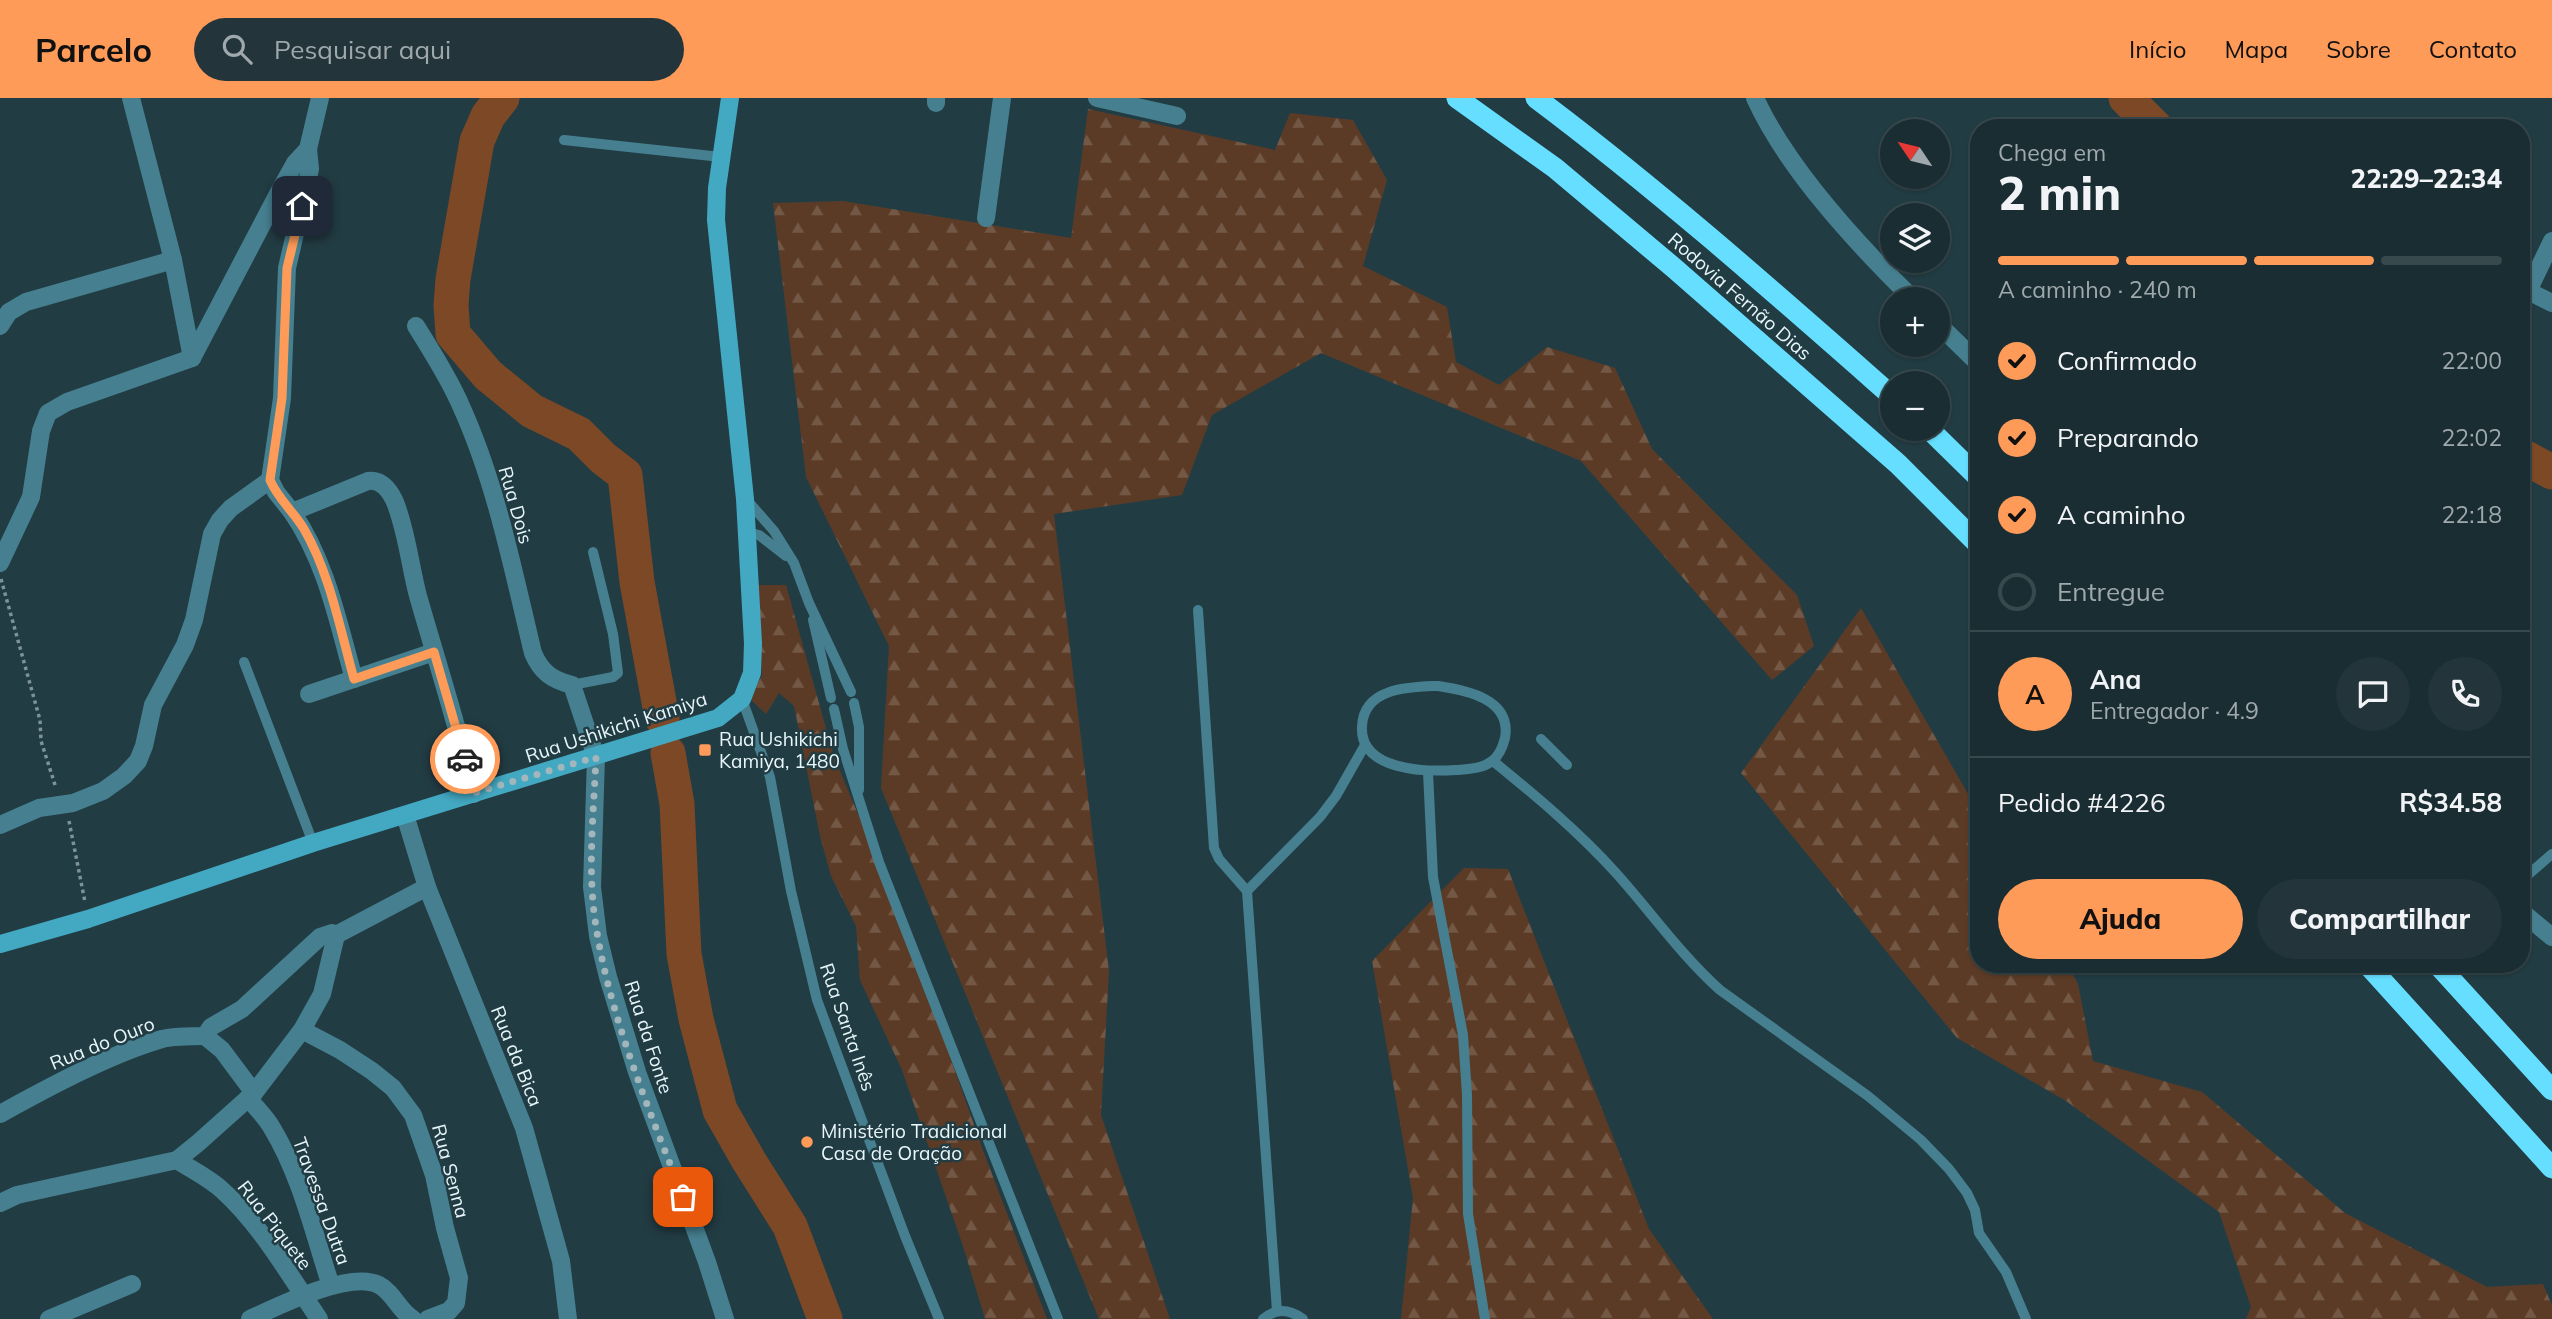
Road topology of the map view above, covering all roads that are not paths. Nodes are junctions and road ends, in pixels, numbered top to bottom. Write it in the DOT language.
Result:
graph roads {
  1 [pos="131,98"];
  2 [pos="320,98"];
  3 [pos="730,98"];
  4 [pos="1002,98"];
  5 [pos="1097,98"];
  6 [pos="1457,98"];
  7 [pos="1536,98"];
  8 [pos="1755,98"];
  9 [pos="1177,116"];
  10 [pos="564,140"];
  11 [pos="308,149"];
  12 [pos="722,157"];
  13 [pos="986,218"];
  14 [pos="2552,241"];
  15 [pos="173,260"];
  16 [pos="2530,280"];
  17 [pos="1901,287"];
  18 [pos="2530,292"];
  19 [pos="2552,303"];
  20 [pos="0,326"];
  21 [pos="416,326"];
  22 [pos="1950,335"];
  23 [pos="1970,354"];
  24 [pos="192,358"];
  25 [pos="1880,386"];
  26 [pos="1940,441"];
  27 [pos="1970,469"];
  28 [pos="270,480"];
  29 [pos="745,499"];
  30 [pos="292,512"];
  31 [pos="747,532"];
  32 [pos="1970,536"];
  33 [pos="593,552"];
  34 [pos="0,563"];
  35 [pos="794,564"];
  36 [pos="809,603"];
  37 [pos="1198,610"];
  38 [pos="434,652"];
  39 [pos="244,662"];
  40 [pos="354,679"];
  41 [pos="572,685"];
  42 [pos="309,694"];
  43 [pos="742,699"];
  44 [pos="1541,739"];
  45 [pos="1365,745"];
  46 [pos="596,757"];
  47 [pos="1493,761"];
  48 [pos="1567,765"];
  49 [pos="1428,772"];
  50 [pos="474,793"];
  51 [pos="858,794"];
  52 [pos="405,815"];
  53 [pos="0,825"];
  54 [pos="313,844"];
  55 [pos="2552,854"];
  56 [pos="2530,873"];
  57 [pos="428,887"];
  58 [pos="1247,891"];
  59 [pos="2530,919"];
  60 [pos="336,934"];
  61 [pos="2552,937"];
  62 [pos="0,944"];
  63 [pos="2375,973"];
  64 [pos="2445,973"];
  65 [pos="302,1030"];
  66 [pos="205,1035"];
  67 [pos="2552,1090"];
  68 [pos="251,1095"];
  69 [pos="0,1114"];
  70 [pos="177,1160"];
  71 [pos="2552,1168"];
  72 [pos="0,1203"];
  73 [pos="132,1284"];
  74 [pos="331,1286"];
  75 [pos="303,1295"];
  76 [pos="1277,1311"];
  77 [pos="50,1319"];
  78 [pos="250,1319"];
  79 [pos="319,1319"];
  80 [pos="413,1319"];
  81 [pos="428,1319"];
  82 [pos="568,1319"];
  83 [pos="725,1319"];
  84 [pos="939,1319"];
  85 [pos="1058,1319"];
  86 [pos="1263,1319"];
  87 [pos="1303,1319"];
  88 [pos="1485,1319"];
  89 [pos="2026,1319"];
  1 -- 15 [label="street"];
  2 -- 11 [label="street"];
  3 -- 12 [label="main road"];
  4 -- 13 [label="street"];
  5 -- 9 [label="street"];
  6 -- 32 [label="highway, Rodovia Fernão Dias"];
  7 -- 25 [label="highway, Rodovia Fernão Dias"];
  8 -- 17 [label="street"];
  10 -- 12 [label="lane"];
  11 -- 24 [label="street"];
  11 -- 28 [label="street"];
  12 -- 29 [label="main road"];
  14 -- 16 [label="street"];
  15 -- 20 [label="street"];
  15 -- 24 [label="street"];
  18 -- 19 [label="street"];
  21 -- 41 [label="street, Rua Dois"];
  22 -- 23 [label="street"];
  24 -- 34 [label="street"];
  26 -- 27 [label="highway"];
  28 -- 30 [label="street"];
  28 -- 53 [label="street"];
  29 -- 31 [label="main road"];
  29 -- 35 [label="lane"];
  30 -- 38 [label="street"];
  30 -- 40 [label="street"];
  31 -- 35 [label="lane"];
  31 -- 43 [label="main road"];
  33 -- 41 [label="lane"];
  35 -- 36 [label="lane"];
  36 -- 51 [label="lane"];
  36 -- 51 [label="lane"];
  37 -- 58 [label="lane"];
  38 -- 40 [label="street"];
  38 -- 50 [label="street"];
  39 -- 54 [label="lane"];
  40 -- 42 [label="street"];
  41 -- 46 [label="street"];
  43 -- 46 [label="main road, Rua Ushikichi Kamiya"];
  43 -- 84 [label="lane, Rua Santa Inês"];
  44 -- 48 [label="lane"];
  45 -- 47 [label="lane"];
  45 -- 49 [label="lane"];
  45 -- 58 [label="lane"];
  46 -- 50 [label="main road, Rua Ushikichi Kamiya"];
  46 -- 83 [label="street, Rua da Fonte"];
  47 -- 49 [label="lane"];
  47 -- 89 [label="lane"];
  49 -- 88 [label="lane"];
  50 -- 52 [label="main road, Rua Ushikichi Kamiya"];
  51 -- 85 [label="lane"];
  52 -- 54 [label="main road, Rua Ushikichi Kamiya"];
  52 -- 57 [label="street, Rua da Bica"];
  54 -- 62 [label="main road, Rua Ushikichi Kamiya"];
  55 -- 56 [label="lane"];
  57 -- 60 [label="street"];
  57 -- 82 [label="street, Rua da Bica"];
  58 -- 76 [label="lane"];
  59 -- 61 [label="street"];
  60 -- 65 [label="street"];
  60 -- 66 [label="street"];
  63 -- 71 [label="highway"];
  64 -- 67 [label="highway"];
  65 -- 68 [label="street"];
  65 -- 81 [label="street, Rua Senna"];
  66 -- 68 [label="street, Travessa Dutra"];
  66 -- 69 [label="street, Rua do Ouro"];
  68 -- 70 [label="street"];
  68 -- 74 [label="street, Travessa Dutra"];
  70 -- 72 [label="street"];
  70 -- 75 [label="street, Rua Piquete"];
  73 -- 77 [label="street"];
  74 -- 75 [label="street"];
  74 -- 80 [label="street"];
  75 -- 78 [label="street"];
  75 -- 79 [label="street, Rua Piquete"];
  76 -- 86 [label="lane"];
  76 -- 87 [label="lane"];
}
